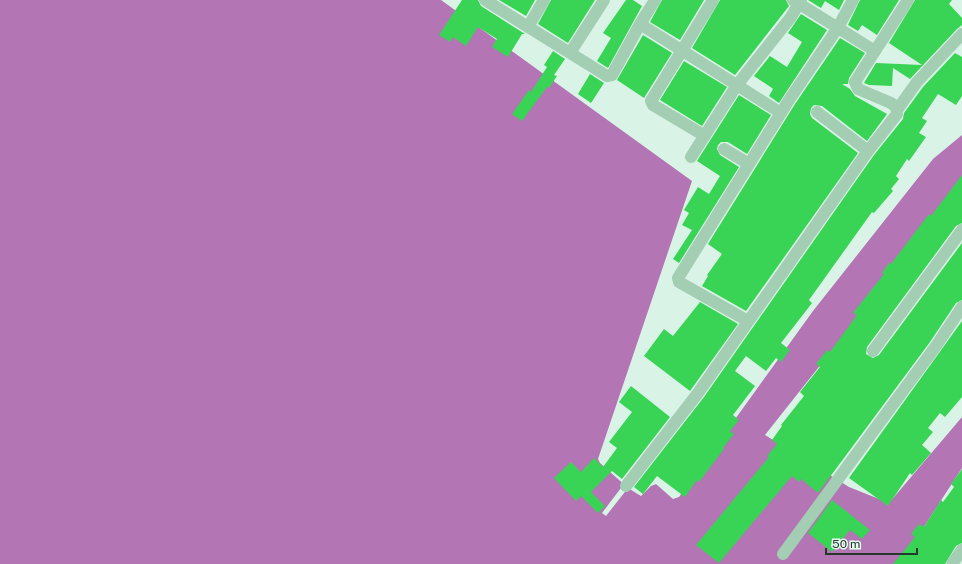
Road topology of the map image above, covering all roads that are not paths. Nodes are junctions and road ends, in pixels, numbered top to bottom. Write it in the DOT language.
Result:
graph roads {
  1 [pos="544,0"];
  2 [pos="604,0"];
  3 [pos="655,0"];
  4 [pos="713,0"];
  5 [pos="853,0"];
  6 [pos="908,0"];
  7 [pos="488,1"];
  8 [pos="797,1"];
  9 [pos="640,24"];
  10 [pos="528,27"];
  11 [pos="838,29"];
  12 [pos="962,34"];
  13 [pos="682,51"];
  14 [pos="875,51"];
  15 [pos="570,53"];
  16 [pos="737,85"];
  17 [pos="897,110"];
  18 [pos="817,112"];
  19 [pos="781,113"];
  20 [pos="705,136"];
  21 [pos="724,149"];
  22 [pos="868,151"];
  23 [pos="691,157"];
  24 [pos="749,164"];
  25 [pos="962,230"];
  26 [pos="962,307"];
  27 [pos="748,321"];
  28 [pos="873,351"];
  29 [pos="626,486"];
  30 [pos="962,550"];
  31 [pos="782,554"];
  32 [pos="952,564"];
  1 -- 10 [label="street"];
  2 -- 15 [label="street"];
  3 -- 9 [label="street"];
  4 -- 13 [label="street"];
  5 -- 11 [label="street"];
  6 -- 14 [label="street"];
  7 -- 10 [label="street"];
  8 -- 11 [label="street"];
  8 -- 16 [label="street"];
  9 -- 13 [label="street"];
  9 -- 15 [label="street"];
  10 -- 15 [label="street"];
  11 -- 14 [label="street"];
  11 -- 19 [label="street"];
  12 -- 17 [label="street"];
  13 -- 16 [label="street"];
  13 -- 20 [label="street"];
  14 -- 17 [label="street"];
  16 -- 19 [label="street"];
  16 -- 20 [label="street"];
  17 -- 22 [label="street"];
  18 -- 22 [label="street"];
  19 -- 24 [label="street"];
  20 -- 23 [label="street"];
  21 -- 24 [label="street"];
  22 -- 27 [label="street"];
  24 -- 27 [label="street"];
  25 -- 28 [label="street"];
  26 -- 31 [label="street"];
  27 -- 29 [label="street"];
  30 -- 32 [label="street"];
}
